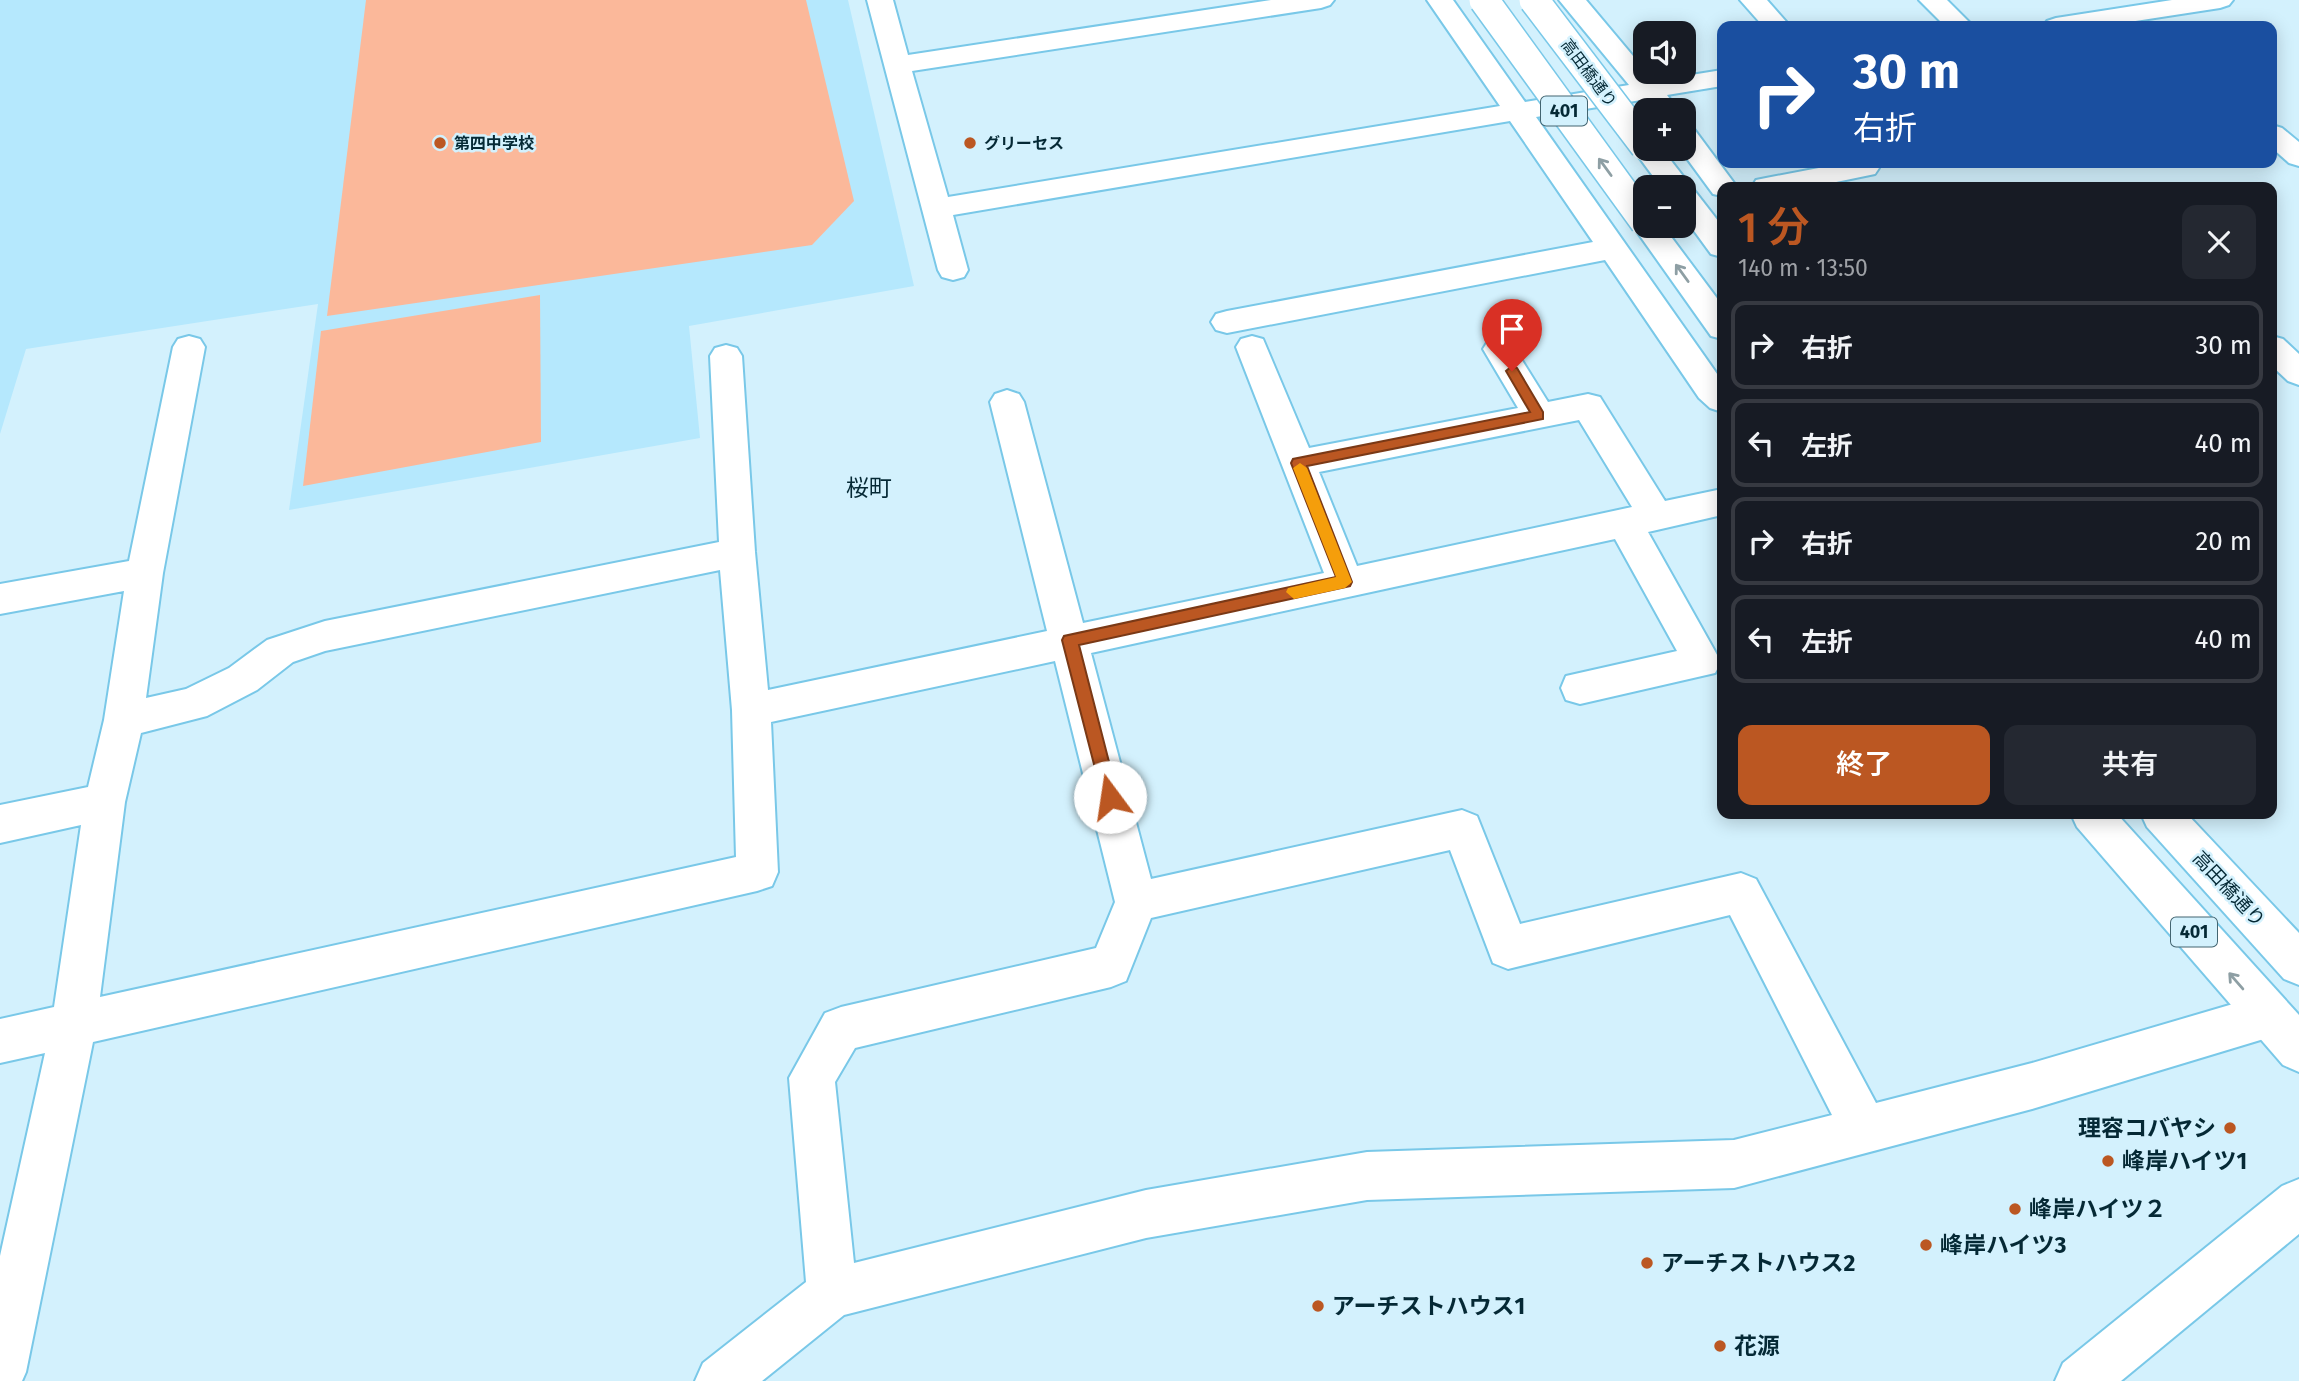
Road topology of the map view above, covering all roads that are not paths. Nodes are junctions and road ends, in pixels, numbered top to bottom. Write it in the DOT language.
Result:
graph roads {
  1 [pos="880,0"];
  2 [pos="1149,0"];
  3 [pos="1440,0"];
  4 [pos="1484,0"];
  5 [pos="1534,0"];
  6 [pos="1572,0"];
  7 [pos="1753,0"];
  8 [pos="1932,0"];
  9 [pos="2220,0"];
  10 [pos="1307,1"];
  11 [pos="2127,14"];
  12 [pos="1772,21"];
  13 [pos="1955,21"];
  14 [pos="2086,21"];
  15 [pos="1161,24"];
  16 [pos="897,65"];
  17 [pos="1717,80"];
  18 [pos="1654,98"];
  19 [pos="1662,98"];
  20 [pos="1633,102"];
  21 [pos="1520,112"];
  22 [pos="1633,130"];
  23 [pos="2277,138"];
  24 [pos="1696,151"];
  25 [pos="2299,157"];
  26 [pos="1865,168"];
  27 [pos="1719,182"];
  28 [pos="1792,182"];
  29 [pos="1633,206"];
  30 [pos="936,208"];
  31 [pos="1696,213"];
  32 [pos="1656,238"];
  33 [pos="1717,240"];
  34 [pos="1614,248"];
  35 [pos="953,270"];
  36 [pos="1717,320"];
  37 [pos="1227,322"];
  38 [pos="189,347"];
  39 [pos="1252,347"];
  40 [pos="1499,349"];
  41 [pos="2277,351"];
  42 [pos="726,356"];
  43 [pos="2299,373"];
  44 [pos="1717,395"];
  45 [pos="1007,402"];
  46 [pos="1539,415"];
  47 [pos="1298,463"];
  48 [pos="1717,503"];
  49 [pos="1640,518"];
  50 [pos="737,552"];
  51 [pos="145,573"];
  52 [pos="1345,582"];
  53 [pos="0,598"];
  54 [pos="1070,640"];
  55 [pos="1580,688"];
  56 [pos="751,710"];
  57 [pos="124,720"];
  58 [pos="105,802"];
  59 [pos="2095,819"];
  60 [pos="2166,819"];
  61 [pos="0,824"];
  62 [pos="1136,902"];
  63 [pos="2299,964"];
  64 [pos="2267,1016"];
  65 [pos="74,1024"];
  66 [pos="0,1041"];
  67 [pos="2299,1049"];
  68 [pos="1865,1130"];
  69 [pos="2299,1203"];
  70 [pos="832,1293"];
  71 [pos="0,1372"];
  72 [pos="721,1381"];
  73 [pos="2081,1381"];
  1 -- 16 [label="main road"];
  2 -- 15 [label="main road"];
  3 -- 21 [label="main road"];
  29 -- 4 [label="main road, 401, one-way, bridge"];
  5 -- 22 [label="main road, 高田橋通り / 401, bridge"];
  6 -- 18 [label="main road"];
  7 -- 12 [label="main road"];
  8 -- 13 [label="main road"];
  9 -- 11 [label="main road"];
  10 -- 15 [label="main road"];
  11 -- 14 [label="main road"];
  15 -- 16 [label="main road"];
  16 -- 30 [label="main road"];
  17 -- 19 [label="main road"];
  20 -- 21 [label="main road"];
  21 -- 30 [label="main road"];
  21 -- 34 [label="main road"];
  23 -- 25 [label="main road"];
  24 -- 27 [label="main road"];
  26 -- 28 [label="main road"];
  30 -- 35 [label="main road"];
  31 -- 33 [label="main road"];
  36 -- 32 [label="main road, 401, one-way"];
  34 -- 37 [label="main road"];
  34 -- 44 [label="main road"];
  38 -- 51 [label="main road"];
  39 -- 47 [label="main road"];
  40 -- 46 [label="main road"];
  41 -- 43 [label="main road"];
  42 -- 50 [label="main road"];
  45 -- 54 [label="main road"];
  46 -- 47 [label="main road"];
  46 -- 49 [label="main road"];
  47 -- 52 [label="main road"];
  48 -- 49 [label="main road"];
  49 -- 52 [label="main road"];
  49 -- 55 [label="main road"];
  50 -- 56 [label="main road"];
  50 -- 57 [label="main road"];
  51 -- 53 [label="main road"];
  51 -- 57 [label="main road"];
  52 -- 54 [label="main road"];
  54 -- 56 [label="main road"];
  54 -- 62 [label="main road"];
  56 -- 65 [label="main road"];
  57 -- 58 [label="main road"];
  58 -- 61 [label="main road"];
  58 -- 65 [label="main road"];
  64 -- 59 [label="main road, 401, one-way"];
  60 -- 63 [label="main road, 高田橋通り / 401"];
  62 -- 68 [label="main road"];
  62 -- 70 [label="main road"];
  64 -- 67 [label="main road, 401"];
  64 -- 68 [label="main road"];
  65 -- 66 [label="main road"];
  65 -- 71 [label="main road"];
  68 -- 70 [label="main road"];
  69 -- 73 [label="main road"];
  70 -- 72 [label="main road"];
}
